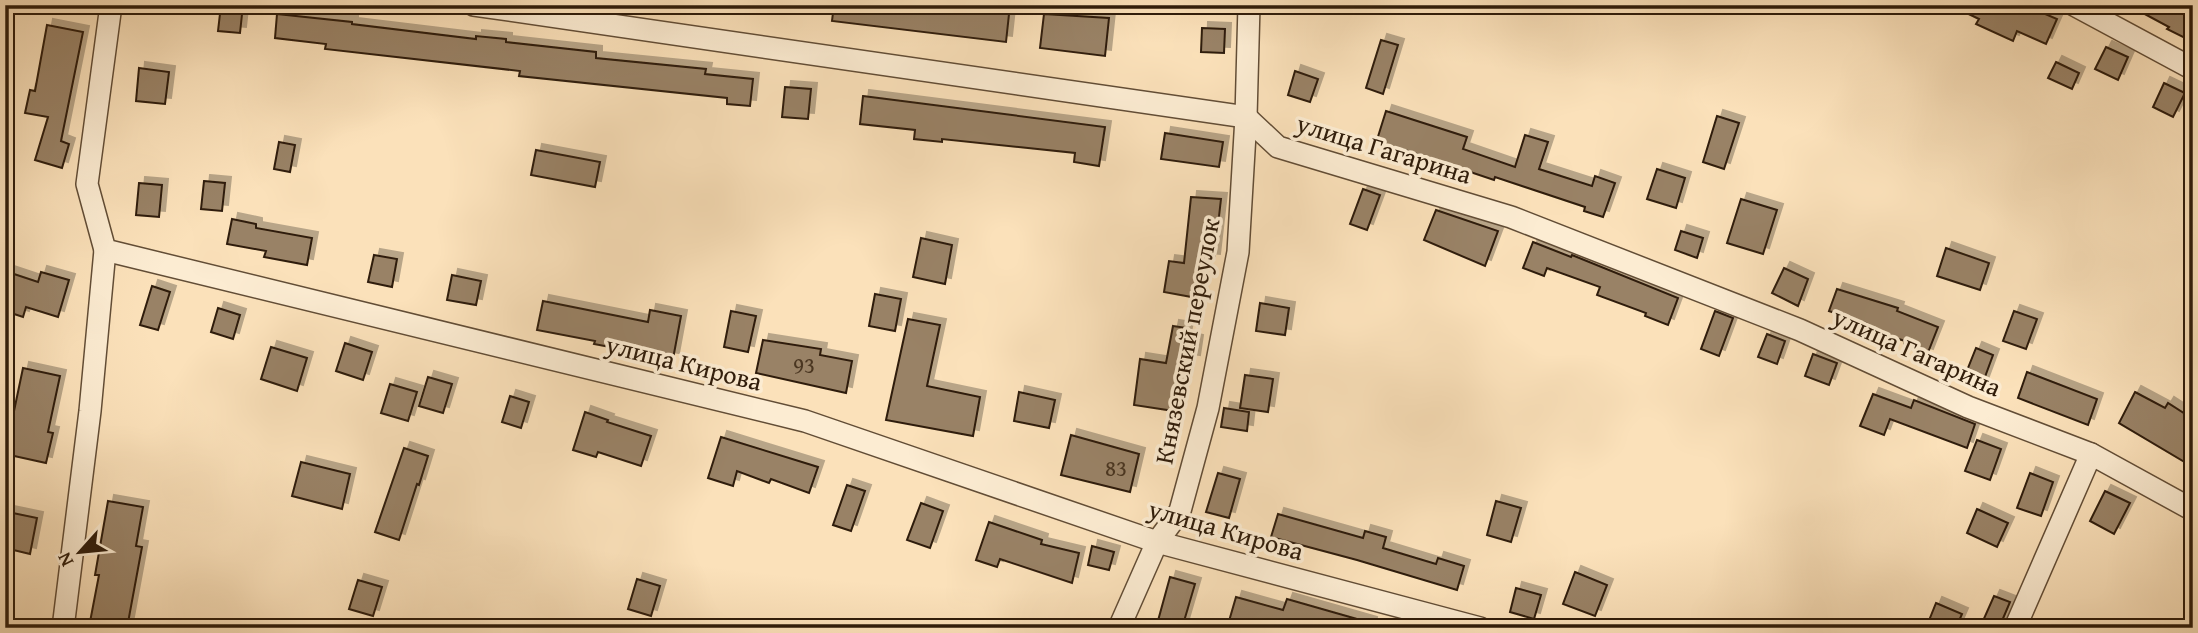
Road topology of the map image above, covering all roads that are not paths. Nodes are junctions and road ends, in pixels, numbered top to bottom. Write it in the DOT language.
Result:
graph roads {
  1 [pos="111,5"];
  2 [pos="474,5"];
  3 [pos="1249,5"];
  4 [pos="2074,5"];
  5 [pos="2193,69"];
  6 [pos="1246,117"];
  7 [pos="105,250"];
  8 [pos="2091,454"];
  9 [pos="2193,510"];
  10 [pos="1157,542"];
  11 [pos="62,628"];
  12 [pos="1119,628"];
  13 [pos="1480,628"];
  14 [pos="2015,628"];
  1 -- 7 [label="street"];
  2 -- 6 [label="street"];
  3 -- 6 [label="street, Князевский переулок"];
  4 -- 5 [label="street"];
  6 -- 8 [label="street, улица Гагарина"];
  6 -- 10 [label="street, Князевский переулок"];
  7 -- 10 [label="street, улица Кирова"];
  7 -- 11 [label="street"];
  8 -- 9 [label="street, улица Гагарина"];
  8 -- 14 [label="street"];
  10 -- 12 [label="street, Князевский переулок"];
  10 -- 13 [label="street, улица Кирова"];
}
